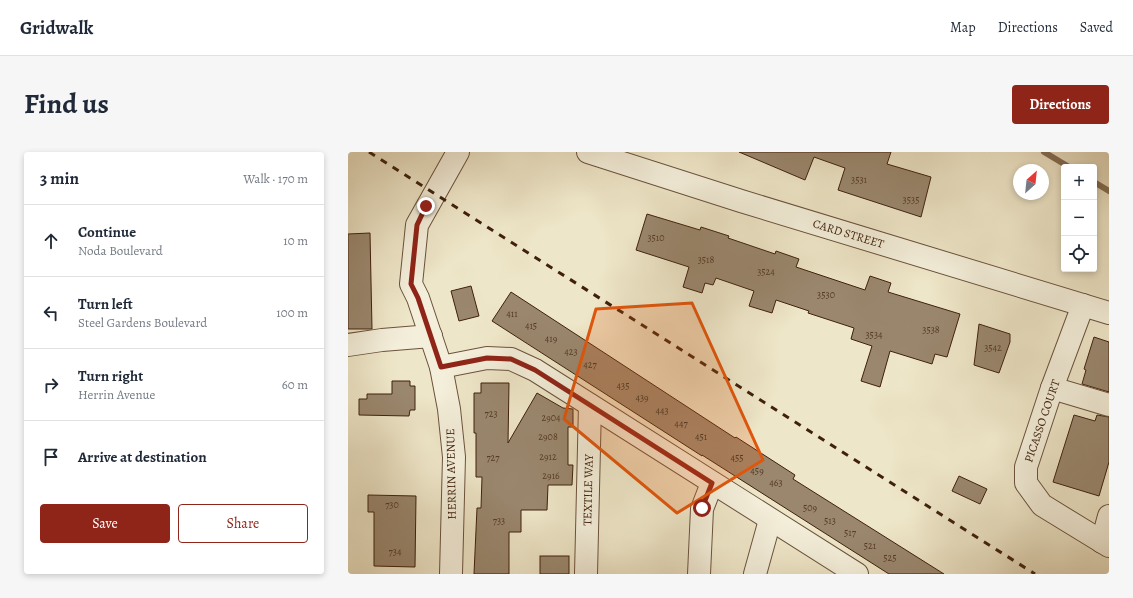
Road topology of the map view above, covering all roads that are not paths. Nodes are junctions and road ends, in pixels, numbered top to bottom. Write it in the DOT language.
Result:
graph roads {
  1 [pos="458,152"];
  2 [pos="588,152"];
  3 [pos="1083,305"];
  4 [pos="1109,312"];
  5 [pos="431,336"];
  6 [pos="348,344"];
  7 [pos="441,367"];
  8 [pos="1052,388"];
  9 [pos="590,405"];
  10 [pos="1109,405"];
  11 [pos="712,483"];
  12 [pos="1109,516"];
  13 [pos="770,520"];
  14 [pos="1105,544"];
  15 [pos="451,574"];
  16 [pos="586,574"];
  17 [pos="699,574"];
  18 [pos="755,574"];
  19 [pos="857,574"];
  1 -- 5 [label="street, HERRIN AVENUE"];
  2 -- 3 [label="street, CARD STREET"];
  3 -- 4 [label="street, CARD STREET"];
  3 -- 8 [label="street, PICASSO COURT"];
  5 -- 6 [label="street"];
  5 -- 7 [label="street, HERRIN AVENUE"];
  7 -- 9 [label="street"];
  7 -- 15 [label="street, HERRIN AVENUE"];
  8 -- 10 [label="street"];
  8 -- 14 [label="street, PICASSO COURT"];
  9 -- 11 [label="street"];
  9 -- 16 [label="street, TEXTILE WAY"];
  11 -- 13 [label="street"];
  11 -- 17 [label="street"];
  12 -- 14 [label="street"];
  13 -- 18 [label="street"];
  13 -- 19 [label="street"];
}
